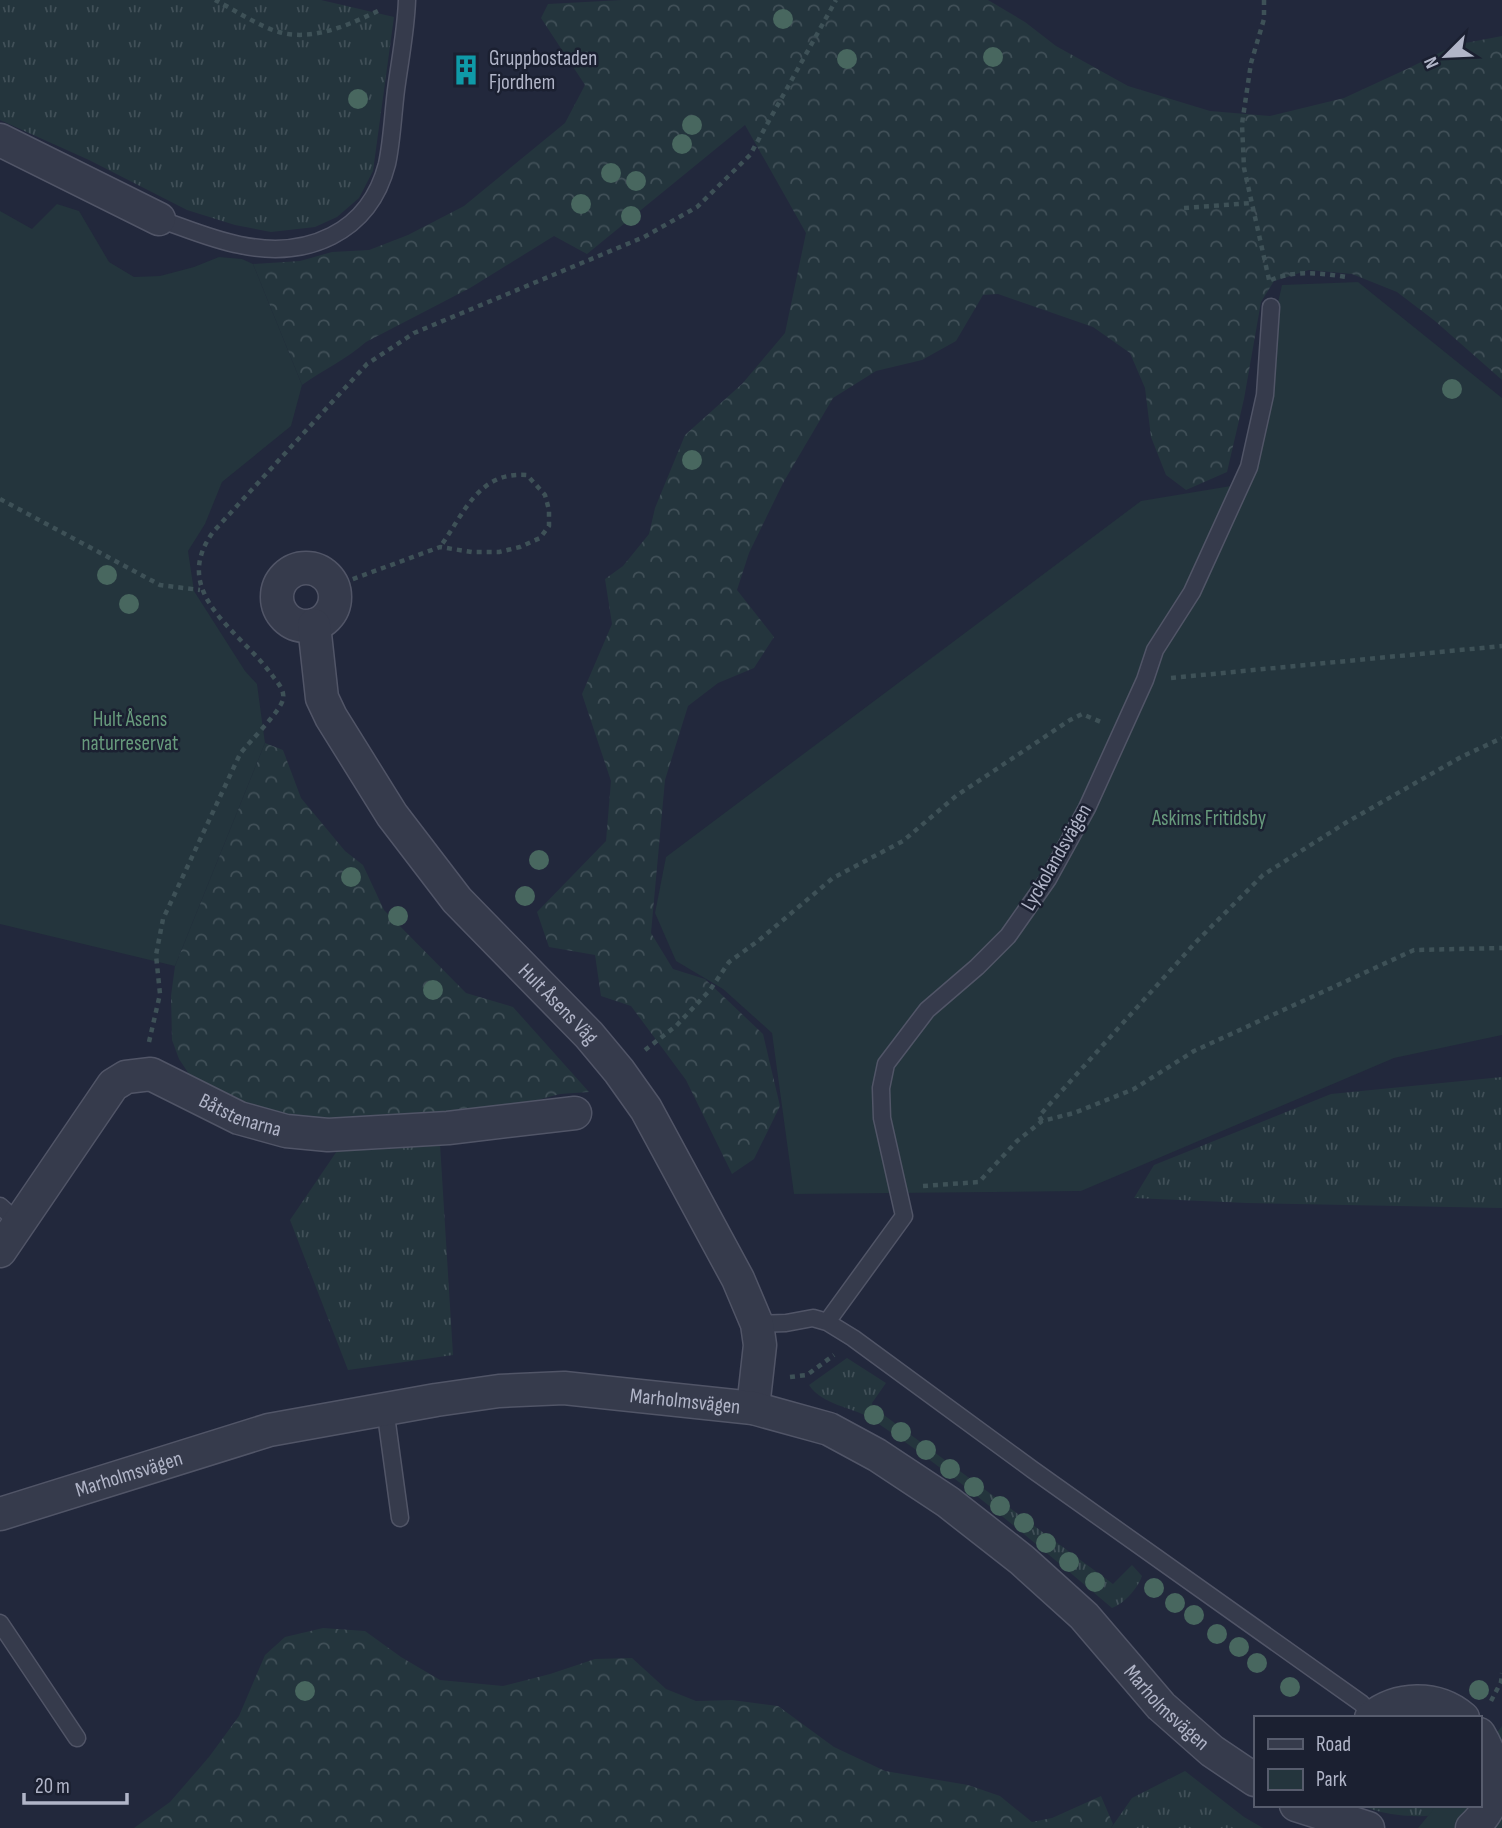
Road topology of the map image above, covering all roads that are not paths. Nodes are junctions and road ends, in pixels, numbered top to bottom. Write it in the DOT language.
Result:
graph roads {
  1 [pos="407,1"];
  2 [pos="0,140"];
  3 [pos="159,219"];
  4 [pos="1271,307"];
  5 [pos="314,625"];
  6 [pos="575,1113"];
  7 [pos="10,1215"];
  8 [pos="0,1251"];
  9 [pos="827,1322"];
  10 [pos="758,1324"];
  11 [pos="385,1408"];
  12 [pos="753,1408"];
  13 [pos="0,1514"];
  14 [pos="400,1518"];
  15 [pos="0,1623"];
  16 [pos="1371,1716"];
  17 [pos="1374,1716"];
  18 [pos="1461,1716"];
  19 [pos="1481,1737"];
  20 [pos="78,1738"];
  21 [pos="1254,1779"];
  22 [pos="1302,1807"];
  23 [pos="1368,1828"];
  24 [pos="1472,1828"];
  1 -- 3 [label="lane"];
  2 -- 3 [label="street"];
  4 -- 9 [label="lane, Lyckolandsvägen"];
  5 -- 5 [label="street"];
  5 -- 10 [label="street, Hult Åsens Väg"];
  6 -- 7 [label="street, Båtstenarna"];
  7 -- 8 [label="street"];
  9 -- 10 [label="lane"];
  9 -- 16 [label="lane"];
  10 -- 12 [label="street, Hult Åsens Väg"];
  11 -- 12 [label="street, Marholmsvägen"];
  11 -- 13 [label="street, Marholmsvägen"];
  11 -- 14 [label="lane"];
  12 -- 21 [label="street, Marholmsvägen"];
  15 -- 20 [label="lane"];
  17 -- 18 [label="street"];
  19 -- 24 [label="street"];
  22 -- 23 [label="street"];
}
